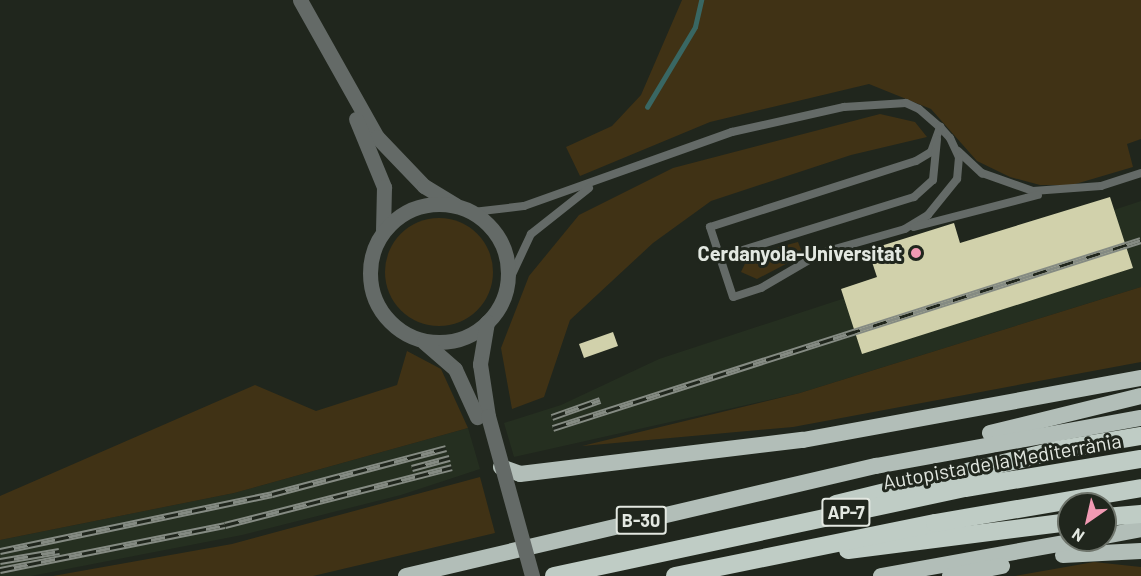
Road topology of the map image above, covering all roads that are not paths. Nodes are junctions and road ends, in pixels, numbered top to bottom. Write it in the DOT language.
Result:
graph roads {
  1 [pos="292,0"];
  2 [pos="300,0"];
  3 [pos="940,127"];
  4 [pos="937,139"];
  5 [pos="956,148"];
  6 [pos="1141,173"];
  7 [pos="594,184"];
  8 [pos="1050,193"];
  9 [pos="456,205"];
  10 [pos="473,212"];
  11 [pos="905,229"];
  12 [pos="383,230"];
  13 [pos="720,257"];
  14 [pos="508,283"];
  15 [pos="487,322"];
  16 [pos="421,340"];
  17 [pos="1141,378"];
  18 [pos="1141,396"];
  19 [pos="482,417"];
  20 [pos="1141,418"];
  21 [pos="1141,436"];
  22 [pos="1141,459"];
  23 [pos="876,466"];
  24 [pos="501,467"];
  25 [pos="1141,488"];
  26 [pos="1141,514"];
  27 [pos="1117,516"];
  28 [pos="1057,524"];
  29 [pos="1141,529"];
  30 [pos="738,534"];
  31 [pos="1117,534"];
  32 [pos="1057,544"];
  33 [pos="1141,551"];
  34 [pos="775,555"];
  35 [pos="406,576"];
  36 [pos="521,576"];
  37 [pos="532,576"];
  38 [pos="554,576"];
  39 [pos="675,576"];
  40 [pos="881,576"];
  41 [pos="950,576"];
  1 -- 12 [label="street"];
  2 -- 9 [label="street"];
  3 -- 4 [label="lane"];
  3 -- 5 [label="lane"];
  3 -- 7 [label="lane"];
  4 -- 13 [label="lane"];
  4 -- 13 [label="lane"];
  5 -- 8 [label="lane"];
  5 -- 11 [label="lane"];
  6 -- 8 [label="lane"];
  7 -- 10 [label="lane"];
  7 -- 14 [label="lane"];
  8 -- 11 [label="lane"];
  9 -- 10 [label="street"];
  9 -- 12 [label="street"];
  10 -- 14 [label="street"];
  11 -- 13 [label="lane"];
  12 -- 16 [label="street"];
  14 -- 15 [label="street"];
  15 -- 16 [label="street"];
  15 -- 19 [label="street"];
  16 -- 19 [label="street"];
  17 -- 24 [label="highway"];
  18 -- 23 [label="highway"];
  19 -- 24 [label="street, bridge"];
  19 -- 36 [label="street"];
  20 -- 23 [label="highway, B-30"];
  21 -- 30 [label="highway"];
  22 -- 30 [label="highway, Autopista de la Mediterrània / AP-7"];
  23 -- 35 [label="highway, B-30"];
  24 -- 37 [label="street, bridge"];
  25 -- 34 [label="highway, AP-7"];
  26 -- 27 [label="highway"];
  28 -- 34 [label="highway"];
  29 -- 31 [label="highway"];
  30 -- 38 [label="highway, Autopista de la Mediterrània / AP-7"];
  32 -- 40 [label="highway"];
  33 -- 41 [label="highway"];
  34 -- 39 [label="highway, AP-7"];
}
